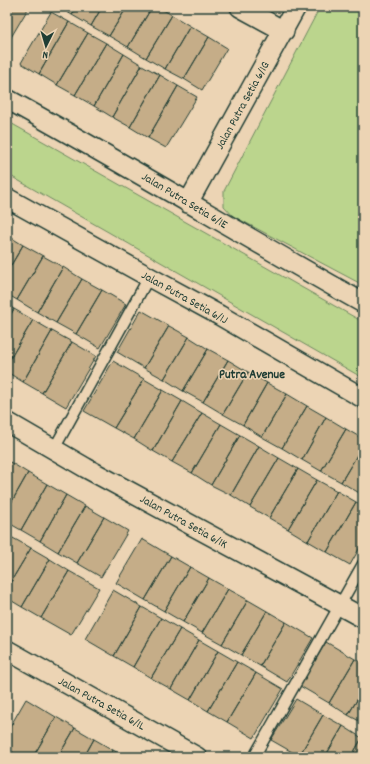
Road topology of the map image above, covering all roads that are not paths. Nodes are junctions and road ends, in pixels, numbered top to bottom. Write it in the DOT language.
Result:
graph roads {
  1 [pos="240,7"];
  2 [pos="296,7"];
  3 [pos="284,31"];
  4 [pos="7,99"];
  5 [pos="7,198"];
  6 [pos="188,203"];
  7 [pos="149,277"];
  8 [pos="363,303"];
  9 [pos="363,398"];
  10 [pos="7,422"];
  11 [pos="54,449"];
  12 [pos="363,564"];
  13 [pos="340,605"];
  14 [pos="363,618"];
  15 [pos="7,650"];
  16 [pos="197,757"];
  17 [pos="254,757"];
  1 -- 3 [label="street"];
  2 -- 3 [label="street, Jalan Putra Setia 6/1G"];
  3 -- 6 [label="street, Jalan Putra Setia 6/1G"];
  4 -- 6 [label="street, Jalan Putra Setia 6/1E"];
  5 -- 7 [label="street, Jalan Putra Setia 6/1J"];
  6 -- 8 [label="street, Jalan Putra Setia 6/1E"];
  7 -- 9 [label="street, Jalan Putra Setia 6/1J"];
  7 -- 11 [label="lane"];
  10 -- 11 [label="street, Jalan Putra Setia 6/1K"];
  11 -- 13 [label="street, Jalan Putra Setia 6/1K"];
  12 -- 13 [label="lane"];
  13 -- 14 [label="street, Jalan Putra Setia 6/1K"];
  13 -- 17 [label="lane"];
  15 -- 16 [label="street, Jalan Putra Setia 6/1L"];
}
